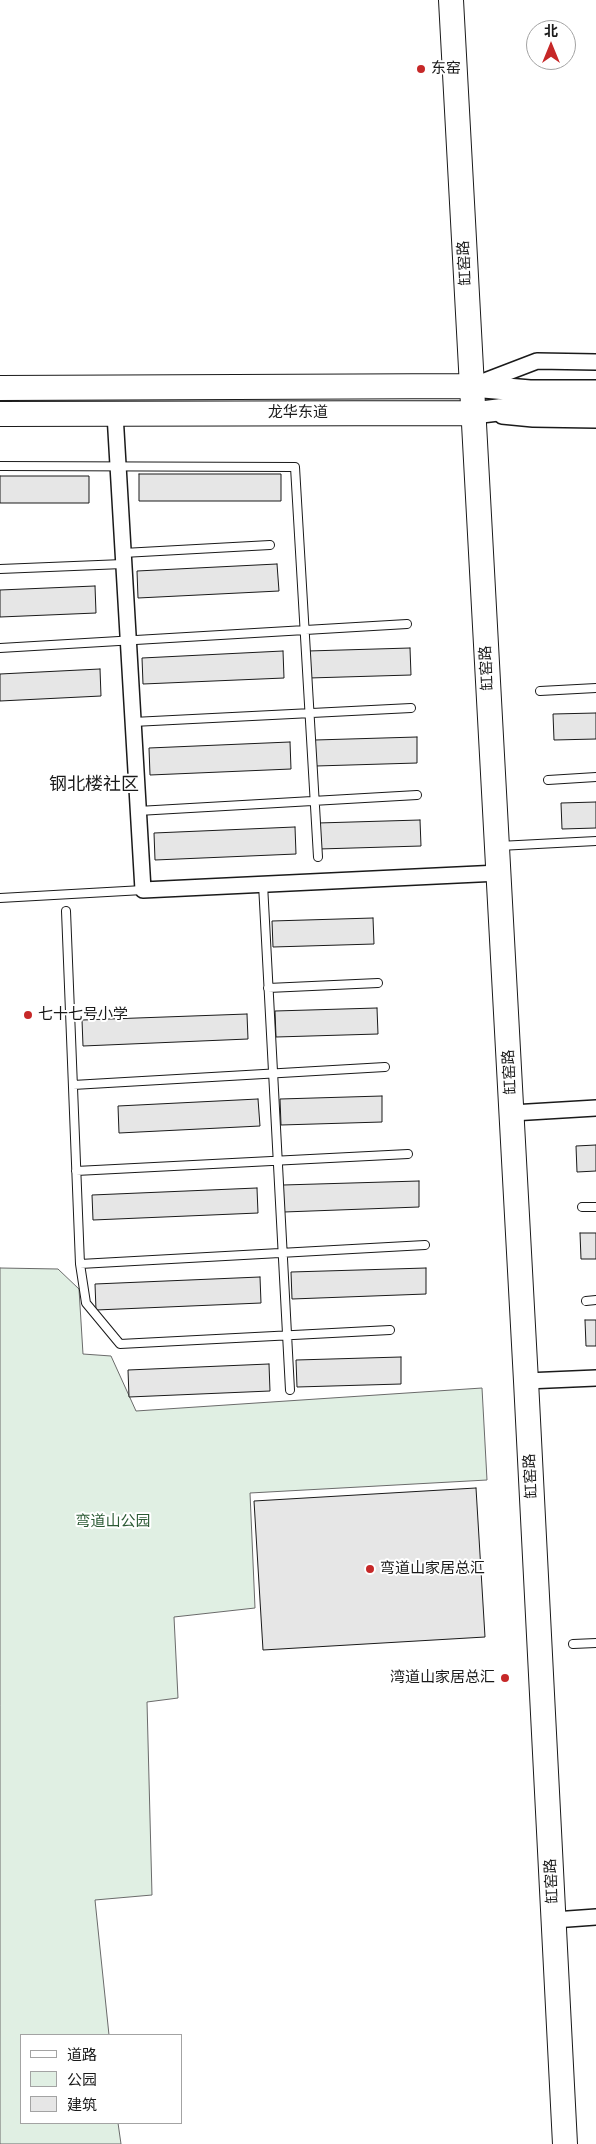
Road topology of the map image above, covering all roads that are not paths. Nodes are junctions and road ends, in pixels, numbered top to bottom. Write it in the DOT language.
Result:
graph roads {
  1 [pos="451,0"];
  2 [pos="596,362"];
  3 [pos="472,386"];
  4 [pos="0,388"];
  5 [pos="596,391"];
  6 [pos="596,407"];
  7 [pos="473,413"];
  8 [pos="0,414"];
  9 [pos="115,414"];
  10 [pos="596,420"];
  11 [pos="0,466"];
  12 [pos="118,467"];
  13 [pos="270,545"];
  14 [pos="123,559"];
  15 [pos="0,569"];
  16 [pos="407,624"];
  17 [pos="305,631"];
  18 [pos="128,641"];
  19 [pos="0,648"];
  20 [pos="596,688"];
  21 [pos="540,691"];
  22 [pos="411,708"];
  23 [pos="310,714"];
  24 [pos="133,722"];
  25 [pos="596,777"];
  26 [pos="548,780"];
  27 [pos="418,795"];
  28 [pos="315,802"];
  29 [pos="138,811"];
  30 [pos="596,841"];
  31 [pos="497,846"];
  32 [pos="318,857"];
  33 [pos="499,873"];
  34 [pos="263,884"];
  35 [pos="143,890"];
  36 [pos="0,898"];
  37 [pos="66,911"];
  38 [pos="378,983"];
  39 [pos="268,988"];
  40 [pos="385,1067"];
  41 [pos="273,1074"];
  42 [pos="73,1085"];
  43 [pos="596,1108"];
  44 [pos="512,1113"];
  45 [pos="408,1154"];
  46 [pos="278,1161"];
  47 [pos="76,1171"];
  48 [pos="596,1206"];
  49 [pos="582,1207"];
  50 [pos="424,1245"];
  51 [pos="283,1253"];
  52 [pos="80,1264"];
  53 [pos="586,1300"];
  54 [pos="596,1300"];
  55 [pos="390,1330"];
  56 [pos="287,1335"];
  57 [pos="596,1378"];
  58 [pos="526,1381"];
  59 [pos="290,1390"];
  60 [pos="596,1643"];
  61 [pos="573,1644"];
  62 [pos="596,1917"];
  63 [pos="554,1920"];
  64 [pos="565,2144"];
  1 -- 3 [label="main road, 缸窑路"];
  2 -- 3 [label="street"];
  3 -- 4 [label="main road, 龙华东道"];
  3 -- 5 [label="main road, 龙华东道"];
  3 -- 7 [label="main road, 缸窑路"];
  6 -- 7 [label="main road, 龙华东道"];
  7 -- 9 [label="main road, 龙华东道"];
  7 -- 10 [label="street"];
  7 -- 31 [label="main road, 缸窑路"];
  8 -- 9 [label="main road, 龙华东道"];
  9 -- 12 [label="street"];
  11 -- 12 [label="lane"];
  12 -- 14 [label="street"];
  12 -- 17 [label="lane"];
  13 -- 14 [label="lane"];
  14 -- 15 [label="lane"];
  14 -- 18 [label="street"];
  16 -- 17 [label="lane"];
  17 -- 18 [label="lane"];
  17 -- 23 [label="lane"];
  18 -- 19 [label="lane"];
  18 -- 24 [label="street"];
  20 -- 21 [label="lane"];
  22 -- 23 [label="lane"];
  23 -- 24 [label="lane"];
  23 -- 28 [label="lane"];
  24 -- 29 [label="street"];
  25 -- 26 [label="lane"];
  27 -- 28 [label="lane"];
  28 -- 29 [label="lane"];
  28 -- 32 [label="lane"];
  29 -- 35 [label="street"];
  30 -- 31 [label="lane"];
  31 -- 33 [label="main road, 缸窑路"];
  33 -- 34 [label="street"];
  33 -- 44 [label="main road, 缸窑路"];
  34 -- 35 [label="street"];
  34 -- 39 [label="lane"];
  35 -- 36 [label="lane"];
  37 -- 42 [label="lane"];
  38 -- 39 [label="lane"];
  39 -- 41 [label="lane"];
  40 -- 41 [label="lane"];
  41 -- 42 [label="lane"];
  41 -- 46 [label="lane"];
  42 -- 47 [label="lane"];
  43 -- 44 [label="street"];
  44 -- 58 [label="main road, 缸窑路"];
  45 -- 46 [label="lane"];
  46 -- 47 [label="lane"];
  46 -- 51 [label="lane"];
  47 -- 52 [label="lane"];
  48 -- 49 [label="lane"];
  50 -- 51 [label="lane"];
  51 -- 52 [label="lane"];
  51 -- 56 [label="lane"];
  52 -- 56 [label="lane"];
  53 -- 54 [label="lane"];
  55 -- 56 [label="lane"];
  56 -- 59 [label="lane"];
  57 -- 58 [label="street"];
  58 -- 63 [label="main road, 缸窑路"];
  60 -- 61 [label="lane"];
  62 -- 63 [label="street"];
  63 -- 64 [label="main road, 缸窑路"];
}
